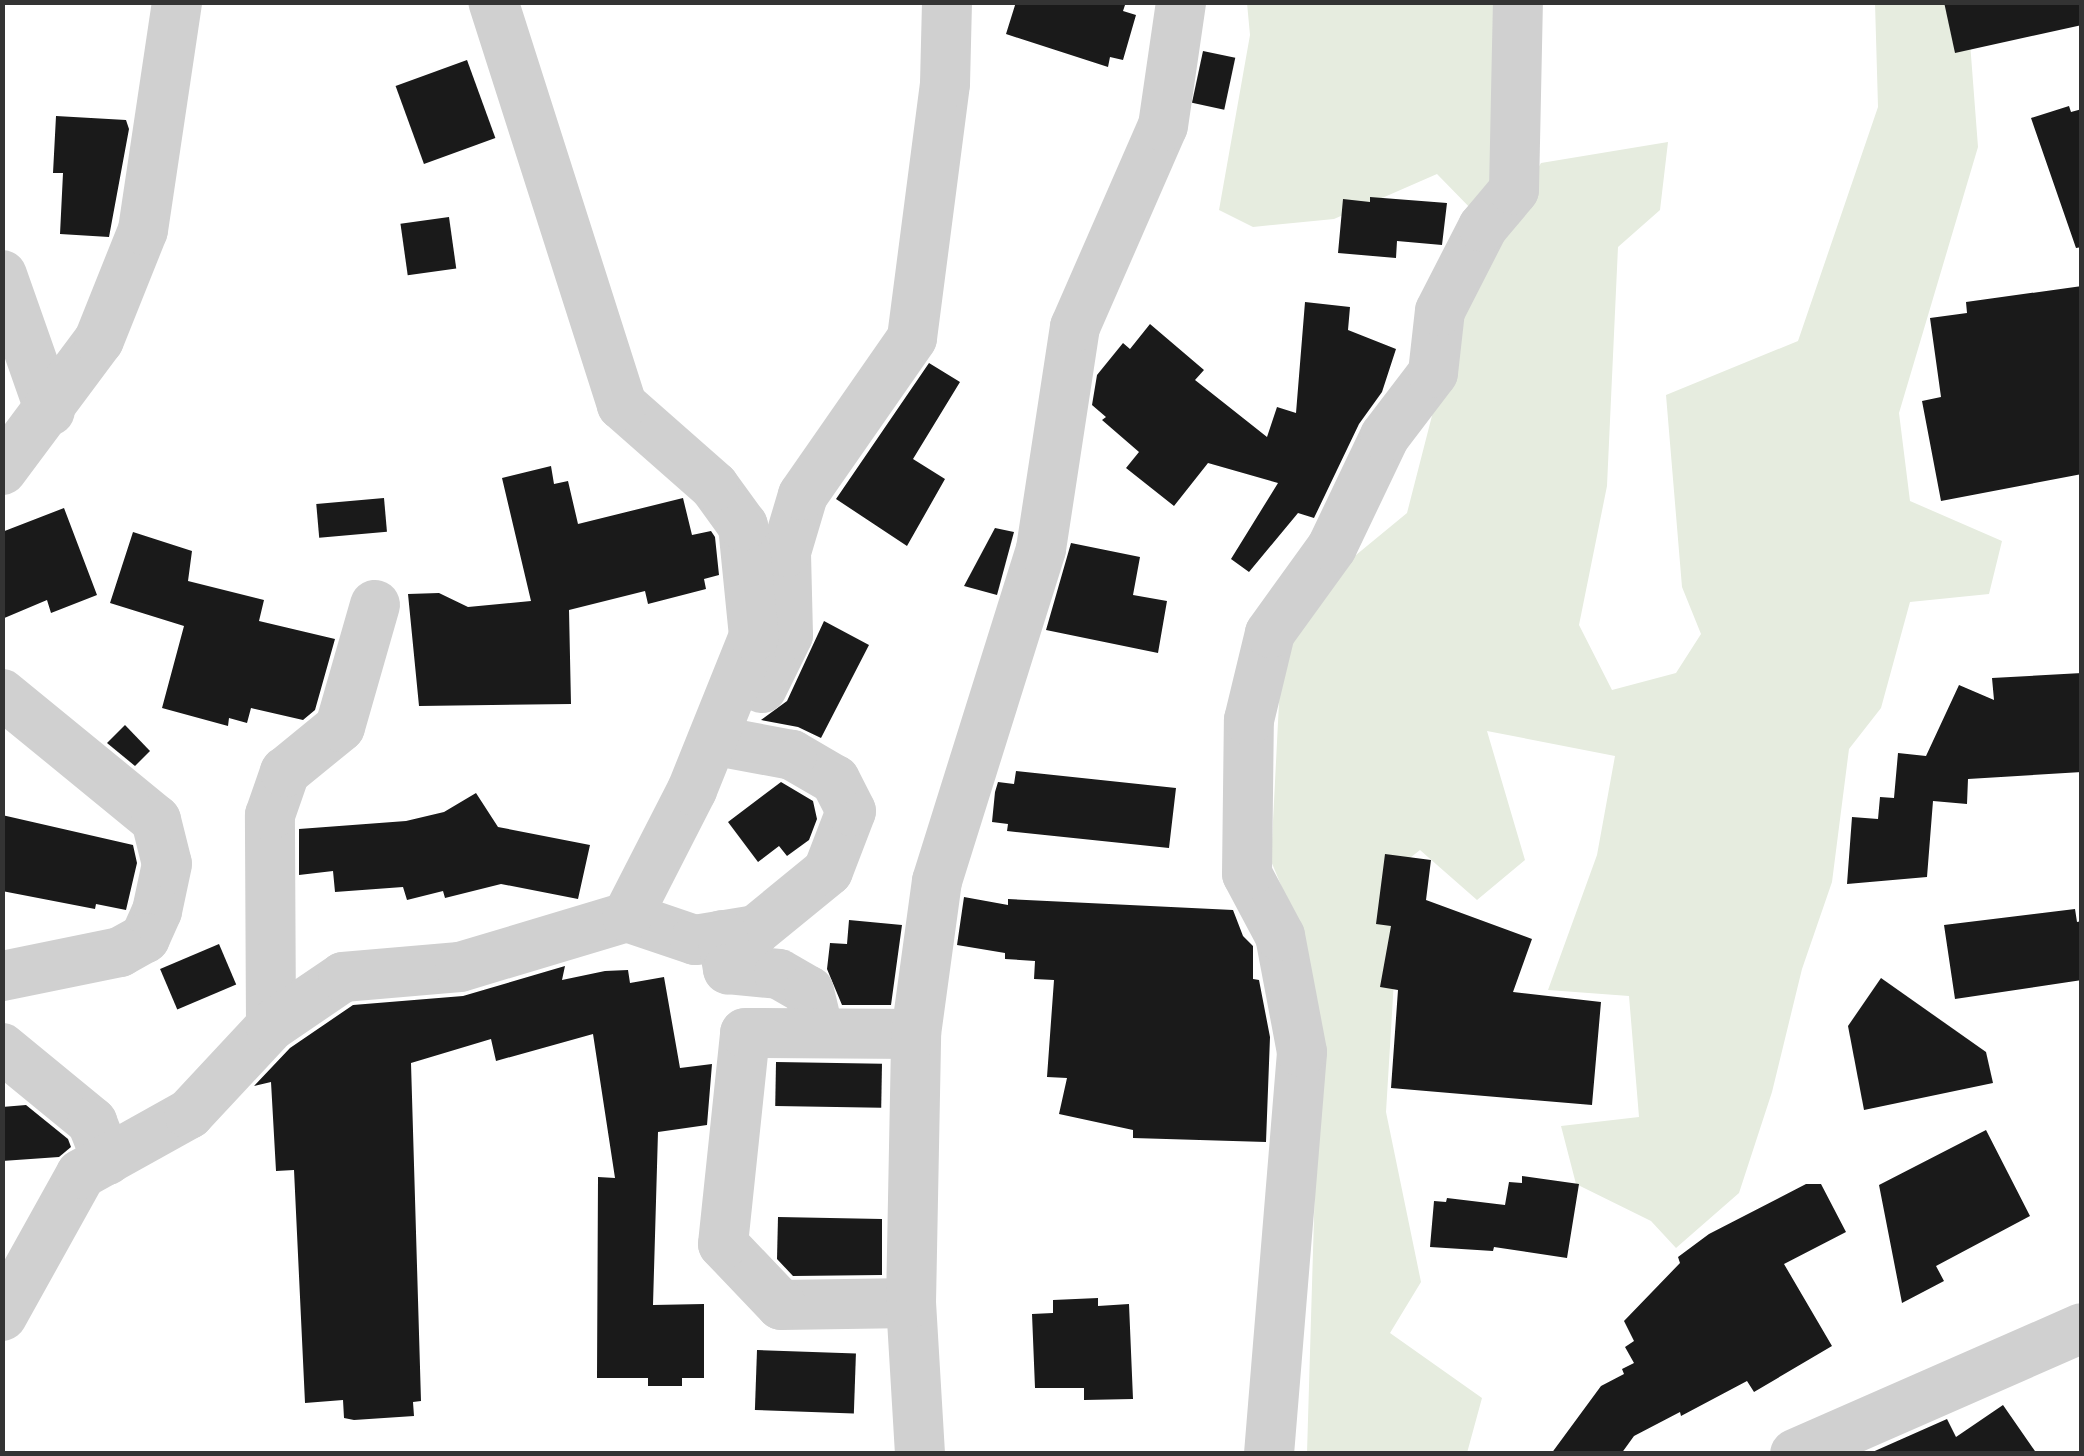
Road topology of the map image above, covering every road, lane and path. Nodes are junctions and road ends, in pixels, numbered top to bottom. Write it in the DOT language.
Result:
graph roads {
  1 [pos="176,2"];
  2 [pos="493,2"];
  3 [pos="947,2"];
  4 [pos="1181,2"];
  5 [pos="1518,2"];
  6 [pos="2,276"];
  7 [pos="50,411"];
  8 [pos="2,470"];
  9 [pos="375,605"];
  10 [pos="2,694"];
  11 [pos="712,740"];
  12 [pos="626,917"];
  13 [pos="722,935"];
  14 [pos="2,976"];
  15 [pos="271,1026"];
  16 [pos="820,1034"];
  17 [pos="916,1034"];
  18 [pos="2,1048"];
  19 [pos="106,1160"];
  20 [pos="911,1303"];
  21 [pos="2,1316"];
  22 [pos="2082,1328"];
  23 [pos="920,1454"];
  24 [pos="1270,1454"];
  25 [pos="1795,1454"];
  1 -- 7 [label="street"];
  2 -- 11 [label="street"];
  3 -- 11 [label="street"];
  4 -- 17 [label="street"];
  5 -- 24 [label="street"];
  6 -- 7 [label="street"];
  7 -- 8 [label="street"];
  9 -- 15 [label="street"];
  10 -- 14 [label="street"];
  11 -- 12 [label="street"];
  11 -- 13 [label="street"];
  12 -- 13 [label="street"];
  12 -- 15 [label="street"];
  13 -- 16 [label="street"];
  15 -- 19 [label="street"];
  16 -- 17 [label="street"];
  16 -- 20 [label="street"];
  17 -- 20 [label="street"];
  18 -- 19 [label="street"];
  19 -- 21 [label="street"];
  20 -- 23 [label="street"];
  22 -- 25 [label="street"];
}
